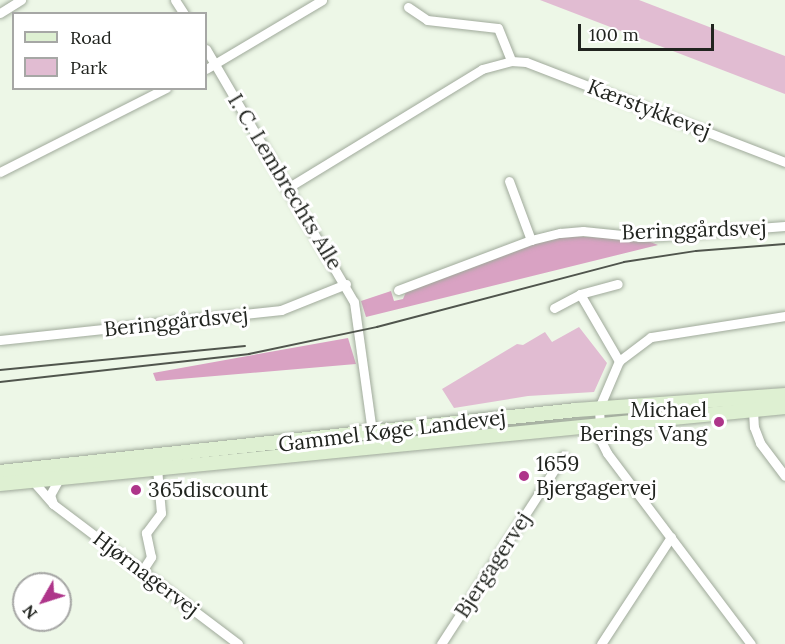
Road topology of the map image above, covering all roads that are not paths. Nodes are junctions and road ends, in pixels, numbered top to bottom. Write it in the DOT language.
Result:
graph roads {
  1 [pos="21,0"];
  2 [pos="322,0"];
  3 [pos="408,7"];
  4 [pos="0,13"];
  5 [pos="207,51"];
  6 [pos="511,61"];
  7 [pos="215,64"];
  8 [pos="207,68"];
  9 [pos="162,90"];
  10 [pos="785,162"];
  11 [pos="0,172"];
  12 [pos="509,181"];
  13 [pos="290,187"];
  14 [pos="785,226"];
  15 [pos="531,240"];
  16 [pos="346,284"];
  17 [pos="618,284"];
  18 [pos="398,290"];
  19 [pos="580,294"];
  20 [pos="554,308"];
  21 [pos="785,316"];
  22 [pos="0,340"];
  23 [pos="619,361"];
  24 [pos="785,395"];
  25 [pos="785,406"];
  26 [pos="599,408"];
  27 [pos="753,410"];
  28 [pos="599,424"];
  29 [pos="372,430"];
  30 [pos="374,447"];
  31 [pos="563,456"];
  32 [pos="158,468"];
  33 [pos="0,472"];
  34 [pos="785,476"];
  35 [pos="59,478"];
  36 [pos="33,481"];
  37 [pos="0,484"];
  38 [pos="53,504"];
  39 [pos="671,537"];
  40 [pos="142,571"];
  41 [pos="238,644"];
  42 [pos="441,644"];
  43 [pos="601,644"];
  44 [pos="750,644"];
  1 -- 4 [label="street"];
  2 -- 7 [label="street"];
  3 -- 6 [label="street"];
  5 -- 7 [label="street, I. C. Lembrechts Alle"];
  6 -- 10 [label="street, Kærstykkevej"];
  6 -- 13 [label="street, Kærstykkevej"];
  7 -- 8 [label="street"];
  7 -- 13 [label="street, I. C. Lembrechts Alle"];
  9 -- 11 [label="street"];
  12 -- 15 [label="street"];
  13 -- 16 [label="street, I. C. Lembrechts Alle"];
  14 -- 15 [label="street, Beringgårdsvej"];
  15 -- 18 [label="street, Beringgårdsvej"];
  16 -- 22 [label="street, Beringgårdsvej"];
  16 -- 29 [label="street, I. C. Lembrechts Alle"];
  17 -- 19 [label="street"];
  19 -- 20 [label="street"];
  19 -- 23 [label="street"];
  21 -- 23 [label="street"];
  23 -- 26 [label="street"];
  24 -- 26 [label="main road, Gammel Køge Landevej"];
  25 -- 27 [label="main road, Gammel Køge Landevej"];
  26 -- 28 [label="street"];
  26 -- 29 [label="main road, Gammel Køge Landevej"];
  27 -- 28 [label="main road, Gammel Køge Landevej"];
  27 -- 34 [label="street"];
  28 -- 30 [label="main road, Gammel Køge Landevej"];
  28 -- 39 [label="street"];
  29 -- 30 [label="street, I. C. Lembrechts Alle"];
  29 -- 33 [label="main road, Gammel Køge Landevej"];
  30 -- 32 [label="main road, Gammel Køge Landevej"];
  31 -- 42 [label="street, Bjergagervej"];
  32 -- 35 [label="main road, Gammel Køge Landevej"];
  32 -- 40 [label="street"];
  35 -- 36 [label="main road, Gammel Køge Landevej"];
  35 -- 38 [label="street"];
  36 -- 37 [label="main road, Gammel Køge Landevej"];
  36 -- 38 [label="street, Hjørnagervej"];
  38 -- 40 [label="street, Hjørnagervej"];
  39 -- 43 [label="street"];
  39 -- 44 [label="street"];
  40 -- 41 [label="street, Hjørnagervej"];
}
